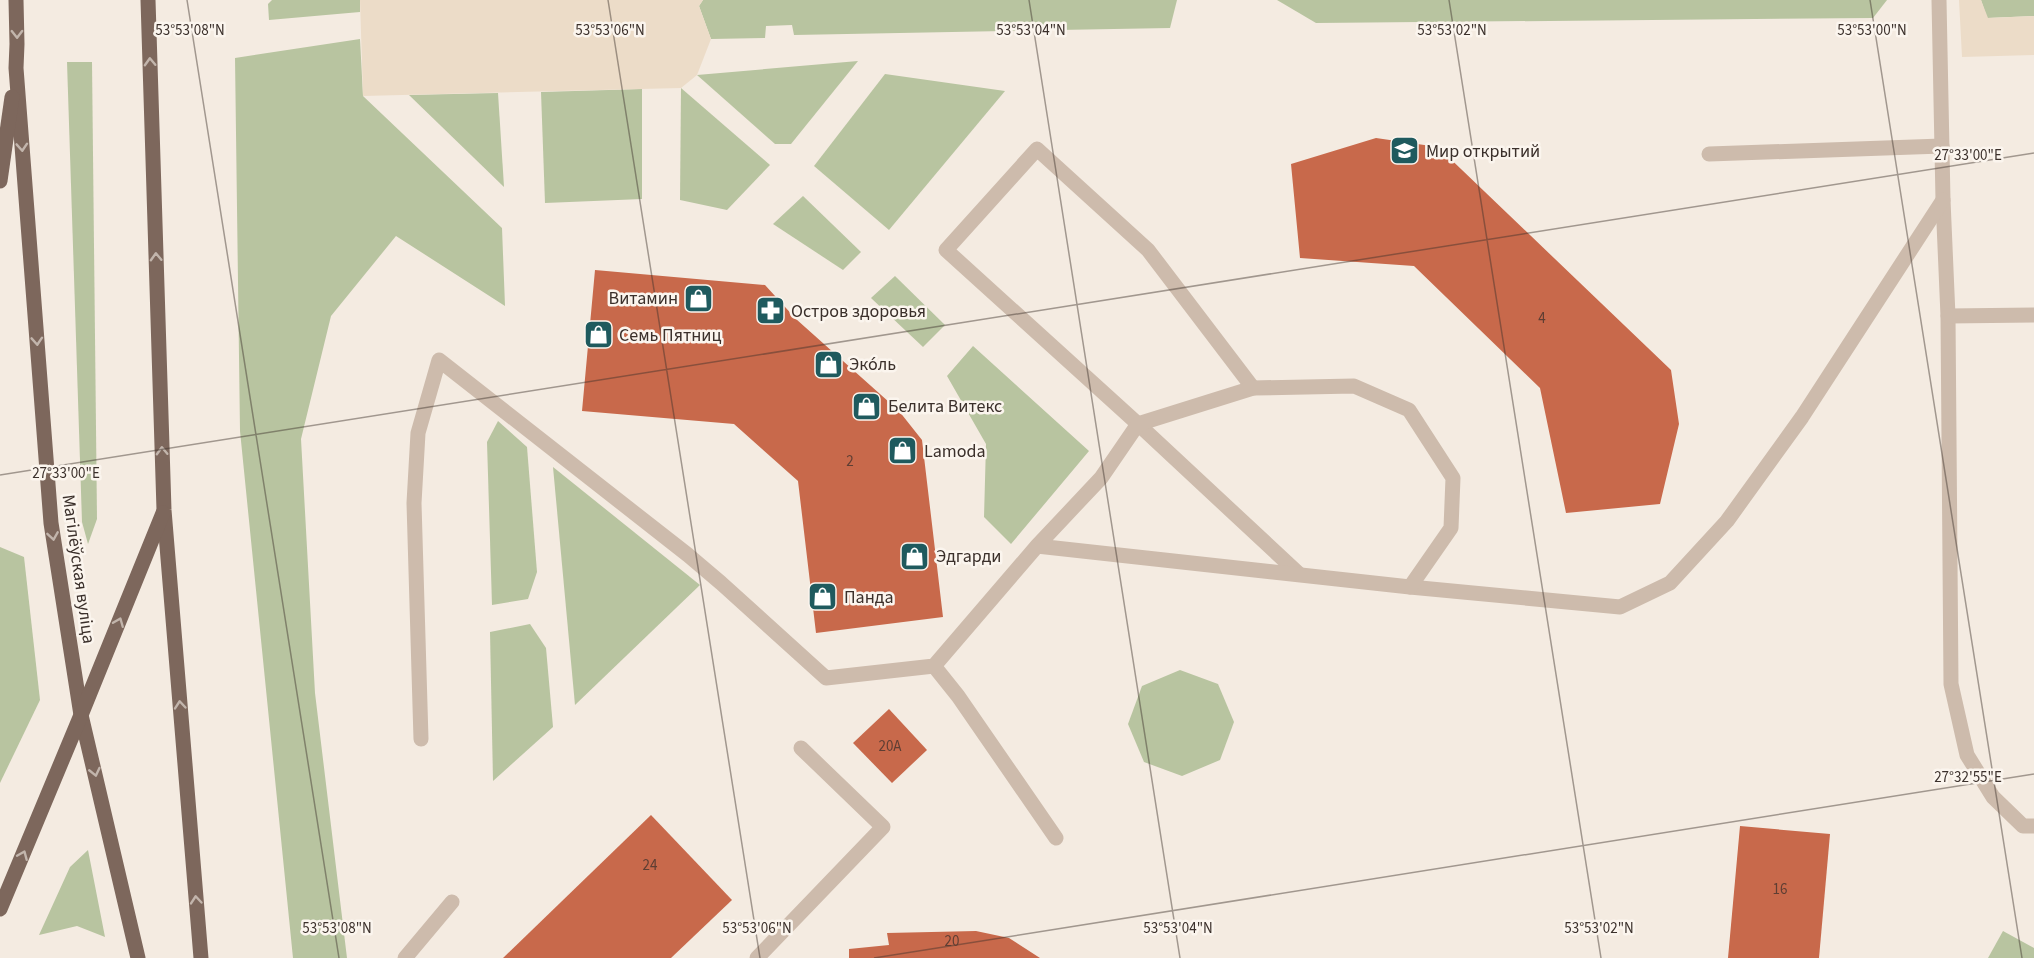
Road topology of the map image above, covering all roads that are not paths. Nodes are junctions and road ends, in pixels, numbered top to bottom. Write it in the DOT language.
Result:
graph roads {
  1 [pos="16,0"];
  2 [pos="148,0"];
  3 [pos="1939,0"];
  4 [pos="16,68"];
  5 [pos="1942,146"];
  6 [pos="1709,154"];
  7 [pos="0,181"];
  8 [pos="1943,200"];
  9 [pos="2034,315"];
  10 [pos="1948,316"];
  11 [pos="1253,388"];
  12 [pos="1138,424"];
  13 [pos="164,510"];
  14 [pos="1037,546"];
  15 [pos="1299,574"];
  16 [pos="1410,587"];
  17 [pos="934,666"];
  18 [pos="81,715"];
  19 [pos="421,739"];
  20 [pos="801,748"];
  21 [pos="2034,826"];
  22 [pos="1056,838"];
  23 [pos="452,902"];
  24 [pos="0,909"];
  25 [pos="138,958"];
  26 [pos="201,958"];
  27 [pos="405,958"];
  28 [pos="757,958"];
  1 -- 4 [label="main road, Магілёўская вуліца, one-way"];
  13 -- 2 [label="main road, one-way"];
  3 -- 5 [label="lane"];
  4 -- 7 [label="main road"];
  4 -- 18 [label="main road, Магілёўская вуліца, one-way"];
  5 -- 6 [label="lane"];
  5 -- 8 [label="lane"];
  8 -- 10 [label="lane"];
  8 -- 16 [label="lane"];
  9 -- 10 [label="lane"];
  10 -- 21 [label="lane"];
  11 -- 12 [label="lane"];
  11 -- 12 [label="lane"];
  11 -- 16 [label="lane"];
  12 -- 14 [label="lane"];
  12 -- 15 [label="lane"];
  18 -- 13 [label="main road, one-way"];
  26 -- 13 [label="main road, one-way"];
  14 -- 15 [label="lane"];
  14 -- 17 [label="lane"];
  15 -- 16 [label="lane"];
  17 -- 19 [label="lane"];
  17 -- 22 [label="lane"];
  24 -- 18 [label="main road, one-way"];
  18 -- 25 [label="main road, Магілёўская вуліца, one-way"];
  20 -- 28 [label="lane"];
  23 -- 27 [label="lane"];
}
